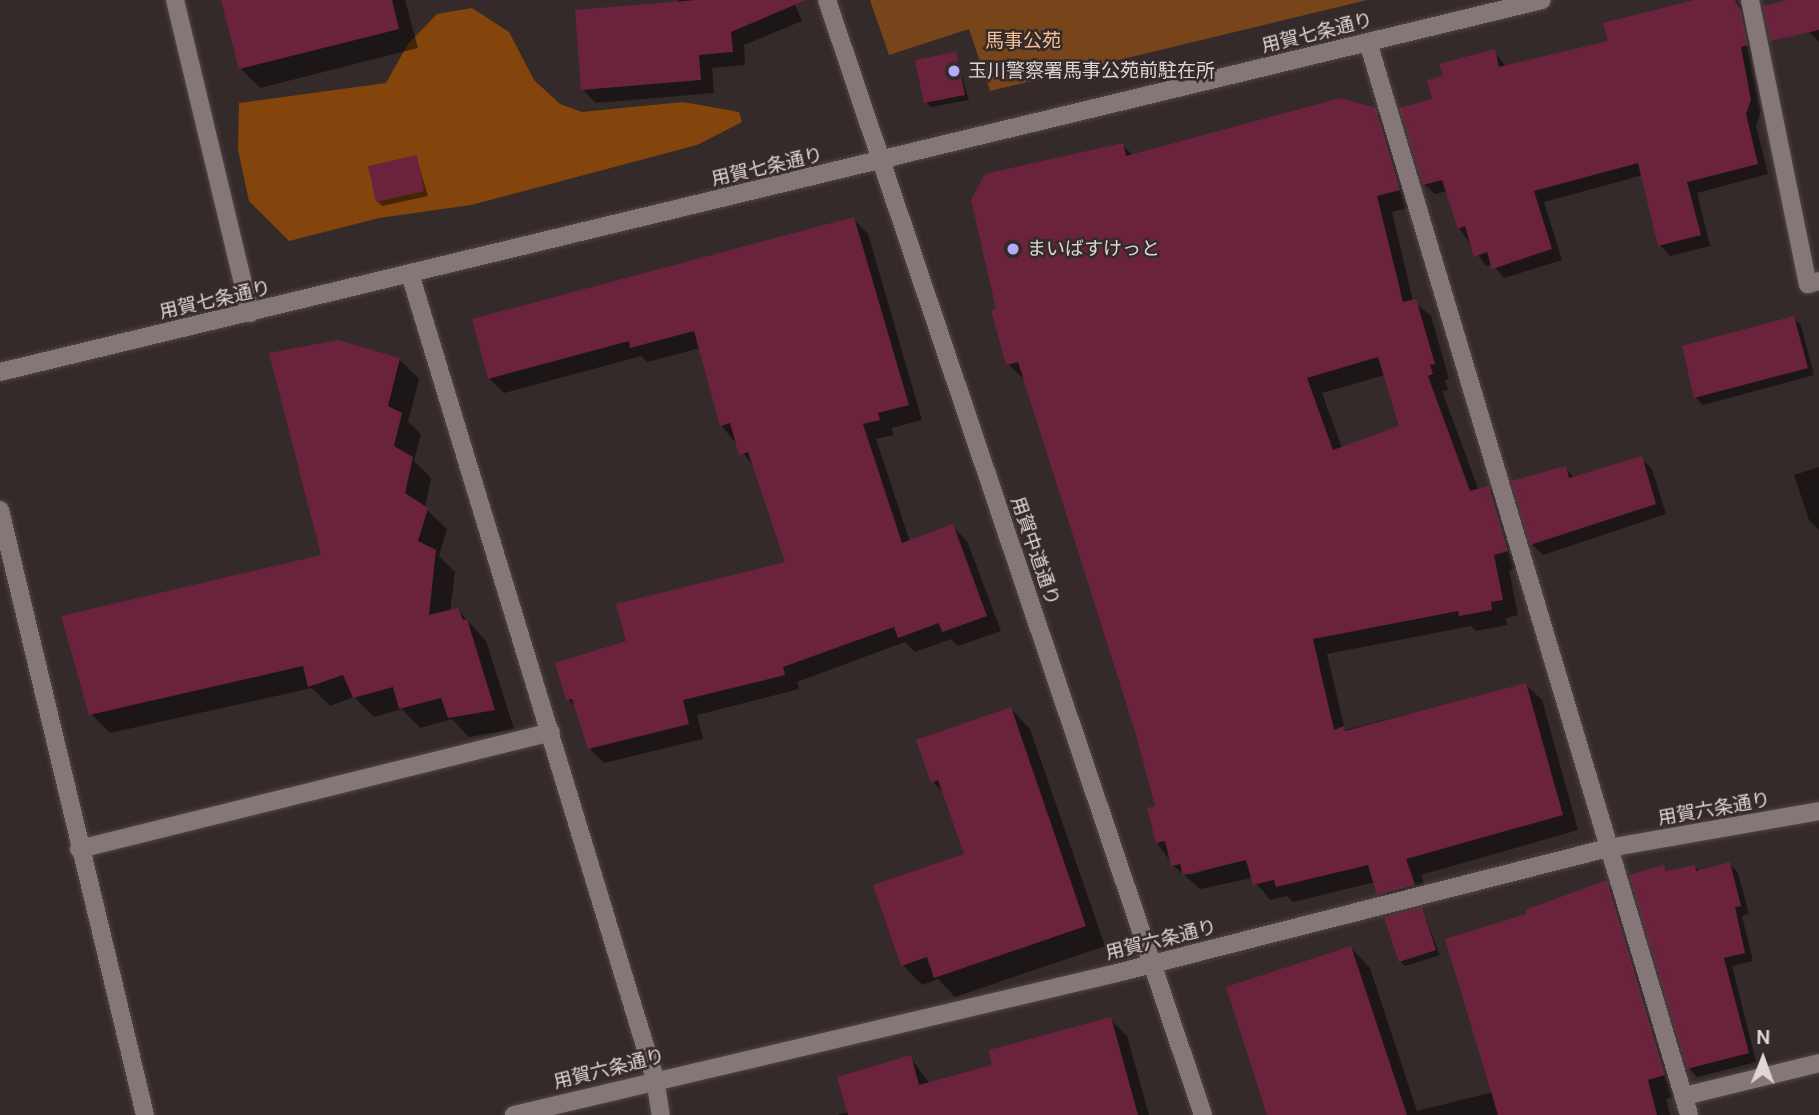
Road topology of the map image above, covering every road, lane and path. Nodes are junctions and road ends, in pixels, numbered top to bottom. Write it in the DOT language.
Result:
graph roads {
  1 [pos="175,0"];
  2 [pos="827,0"];
  3 [pos="1542,0"];
  4 [pos="1750,0"];
  5 [pos="1367,42"];
  6 [pos="881,161"];
  7 [pos="410,274"];
  8 [pos="1819,281"];
  9 [pos="250,313"];
  10 [pos="0,372"];
  11 [pos="0,510"];
  12 [pos="551,732"];
  13 [pos="1819,811"];
  14 [pos="1608,848"];
  15 [pos="79,849"];
  16 [pos="1152,965"];
  17 [pos="1819,1063"];
  18 [pos="655,1079"];
  19 [pos="1684,1096"];
  20 [pos="145,1115"];
  21 [pos="514,1115"];
  22 [pos="661,1115"];
  23 [pos="1203,1115"];
  24 [pos="1689,1115"];
  1 -- 9 [label="street"];
  2 -- 6 [label="street, 用賀中道通り"];
  3 -- 5 [label="street, 用賀七条通り"];
  4 -- 8 [label="street"];
  5 -- 6 [label="street, 用賀七条通り"];
  5 -- 14 [label="street"];
  6 -- 7 [label="street, 用賀七条通り"];
  6 -- 16 [label="street, 用賀中道通り"];
  7 -- 9 [label="street, 用賀七条通り"];
  7 -- 12 [label="street"];
  9 -- 10 [label="street, 用賀七条通り"];
  11 -- 15 [label="street"];
  12 -- 15 [label="street"];
  12 -- 18 [label="street"];
  13 -- 14 [label="street, 用賀六条通り"];
  14 -- 16 [label="street, 用賀六条通り"];
  14 -- 19 [label="street"];
  15 -- 20 [label="street"];
  16 -- 18 [label="street, 用賀六条通り"];
  16 -- 23 [label="street, 用賀中道通り"];
  17 -- 19 [label="street"];
  18 -- 21 [label="street, 用賀六条通り"];
  18 -- 22 [label="street"];
  19 -- 24 [label="street"];
}
